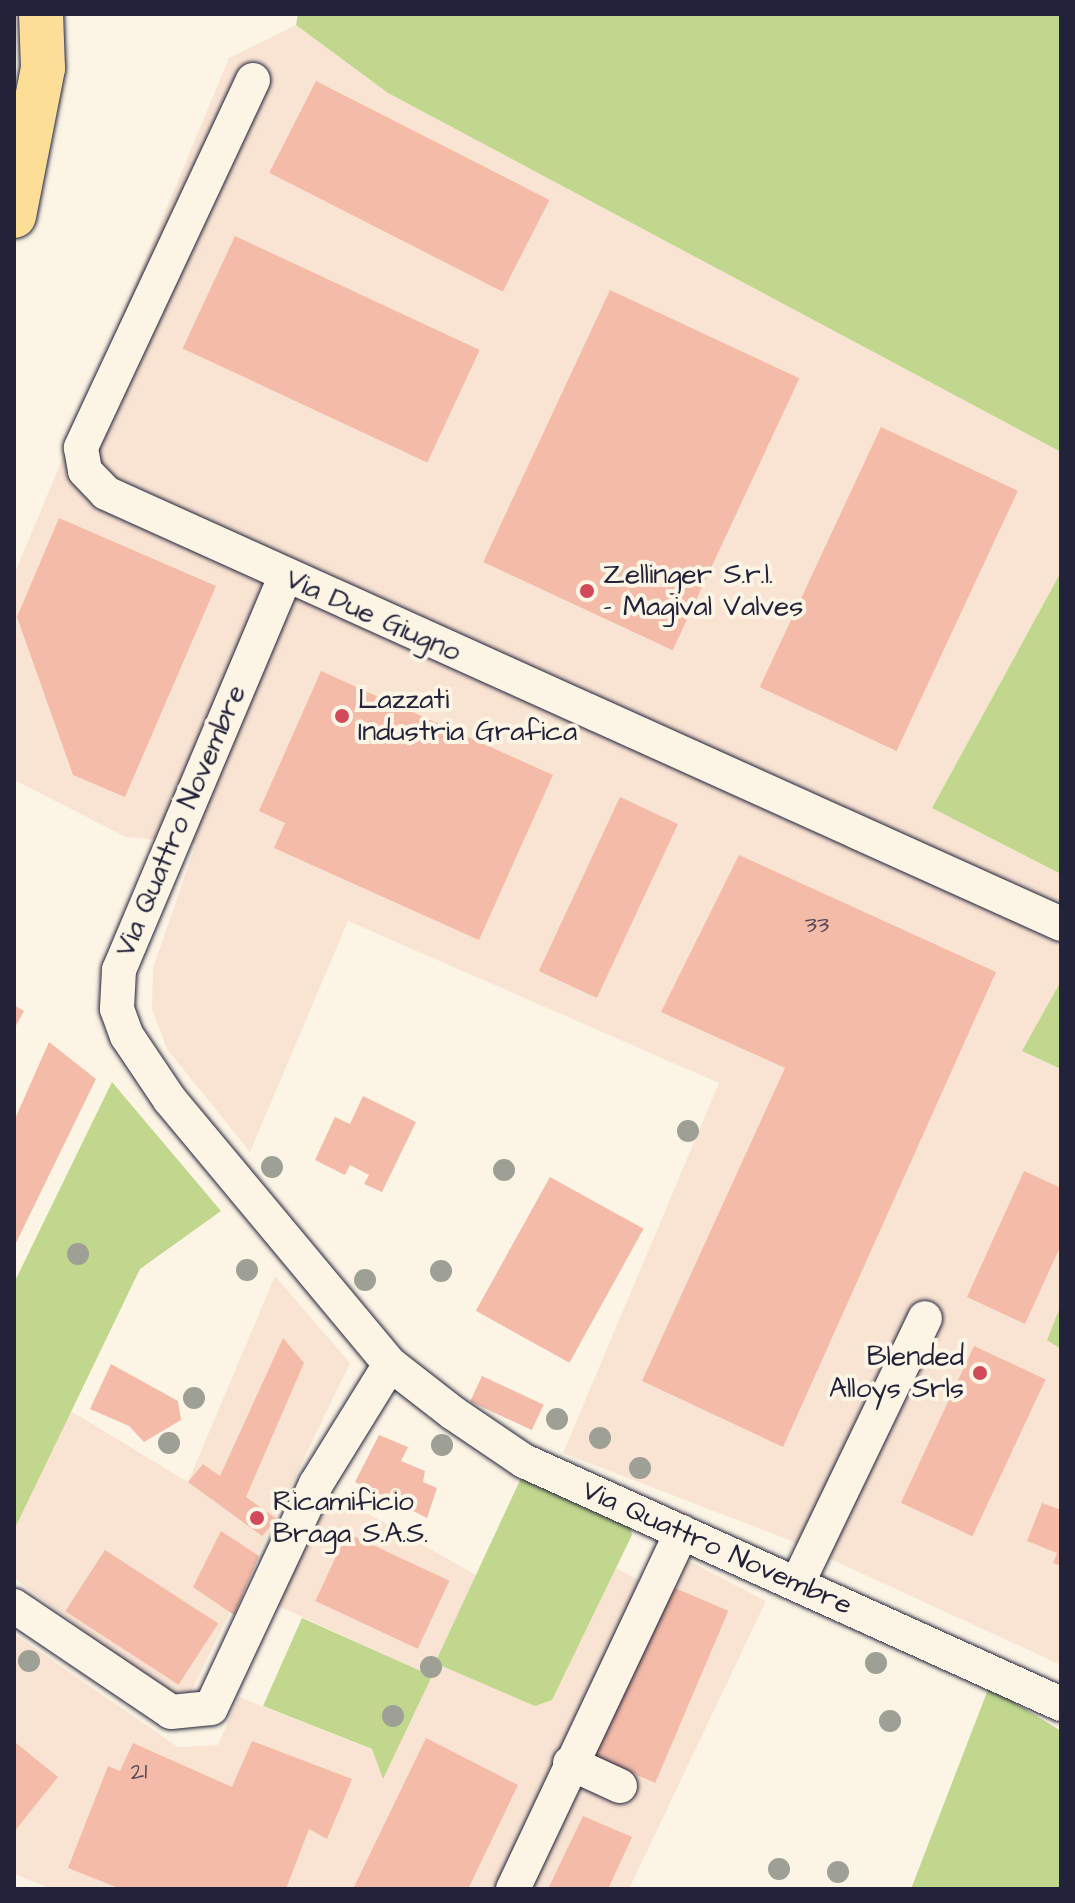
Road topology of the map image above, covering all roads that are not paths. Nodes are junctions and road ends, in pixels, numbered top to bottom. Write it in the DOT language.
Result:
graph roads {
  1 [pos="41,14"];
  2 [pos="253,80"];
  3 [pos="14,216"];
  4 [pos="285,577"];
  5 [pos="1061,924"];
  6 [pos="925,1318"];
  7 [pos="390,1364"];
  8 [pos="682,1532"];
  9 [pos="797,1584"];
  10 [pos="14,1606"];
  11 [pos="1061,1704"];
  12 [pos="570,1763"];
  13 [pos="620,1786"];
  14 [pos="513,1889"];
  1 -- 3 [label="main road"];
  2 -- 4 [label="street, Via Due Giugno"];
  4 -- 5 [label="street, Via Due Giugno"];
  4 -- 7 [label="street, Via Quattro Novembre"];
  6 -- 9 [label="street"];
  7 -- 8 [label="street, Via Quattro Novembre"];
  7 -- 10 [label="street"];
  8 -- 9 [label="street, Via Quattro Novembre"];
  8 -- 12 [label="street"];
  9 -- 11 [label="street, Via Quattro Novembre"];
  12 -- 13 [label="street"];
  12 -- 14 [label="street"];
}
